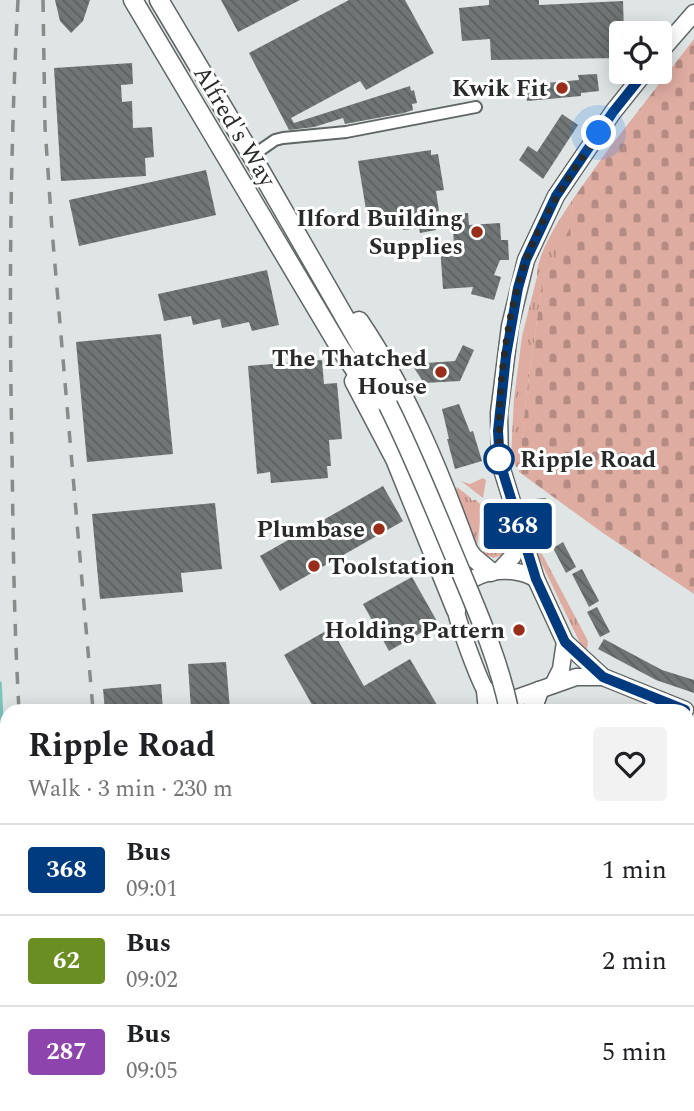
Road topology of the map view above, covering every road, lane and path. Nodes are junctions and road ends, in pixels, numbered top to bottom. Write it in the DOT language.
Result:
graph roads {
  1 [pos="133,0"];
  2 [pos="159,0"];
  3 [pos="694,13"];
  4 [pos="672,38"];
  5 [pos="635,84"];
  6 [pos="476,107"];
  7 [pos="253,156"];
  8 [pos="287,218"];
  9 [pos="319,312"];
  10 [pos="388,405"];
  11 [pos="520,533"];
  12 [pos="496,571"];
  13 [pos="536,579"];
  14 [pos="456,610"];
  15 [pos="565,642"];
  16 [pos="603,677"];
  17 [pos="546,688"];
  18 [pos="486,691"];
  19 [pos="487,704"];
  20 [pos="508,704"];
  21 [pos="536,704"];
  22 [pos="669,704"];
  1 -- 9 [label="highway, Alfred's Way"];
  2 -- 7 [label="highway, Alfred's Way"];
  3 -- 4 [label="main road"];
  5 -- 11 [label="main road"];
  6 -- 7 [label="street"];
  7 -- 8 [label="highway, Alfred's Way"];
  8 -- 10 [label="highway"];
  8 -- 12 [label="highway"];
  9 -- 10 [label="highway"];
  9 -- 14 [label="highway"];
  10 -- 20 [label="highway, bridge"];
  11 -- 12 [label="main road"];
  11 -- 13 [label="main road"];
  12 -- 13 [label="main road"];
  12 -- 14 [label="main road"];
  13 -- 15 [label="main road"];
  14 -- 18 [label="main road"];
  15 -- 16 [label="main road"];
  15 -- 17 [label="main road"];
  16 -- 17 [label="main road"];
  16 -- 22 [label="main road"];
  17 -- 18 [label="main road"];
  17 -- 21 [label="highway"];
  18 -- 19 [label="highway"];
}
